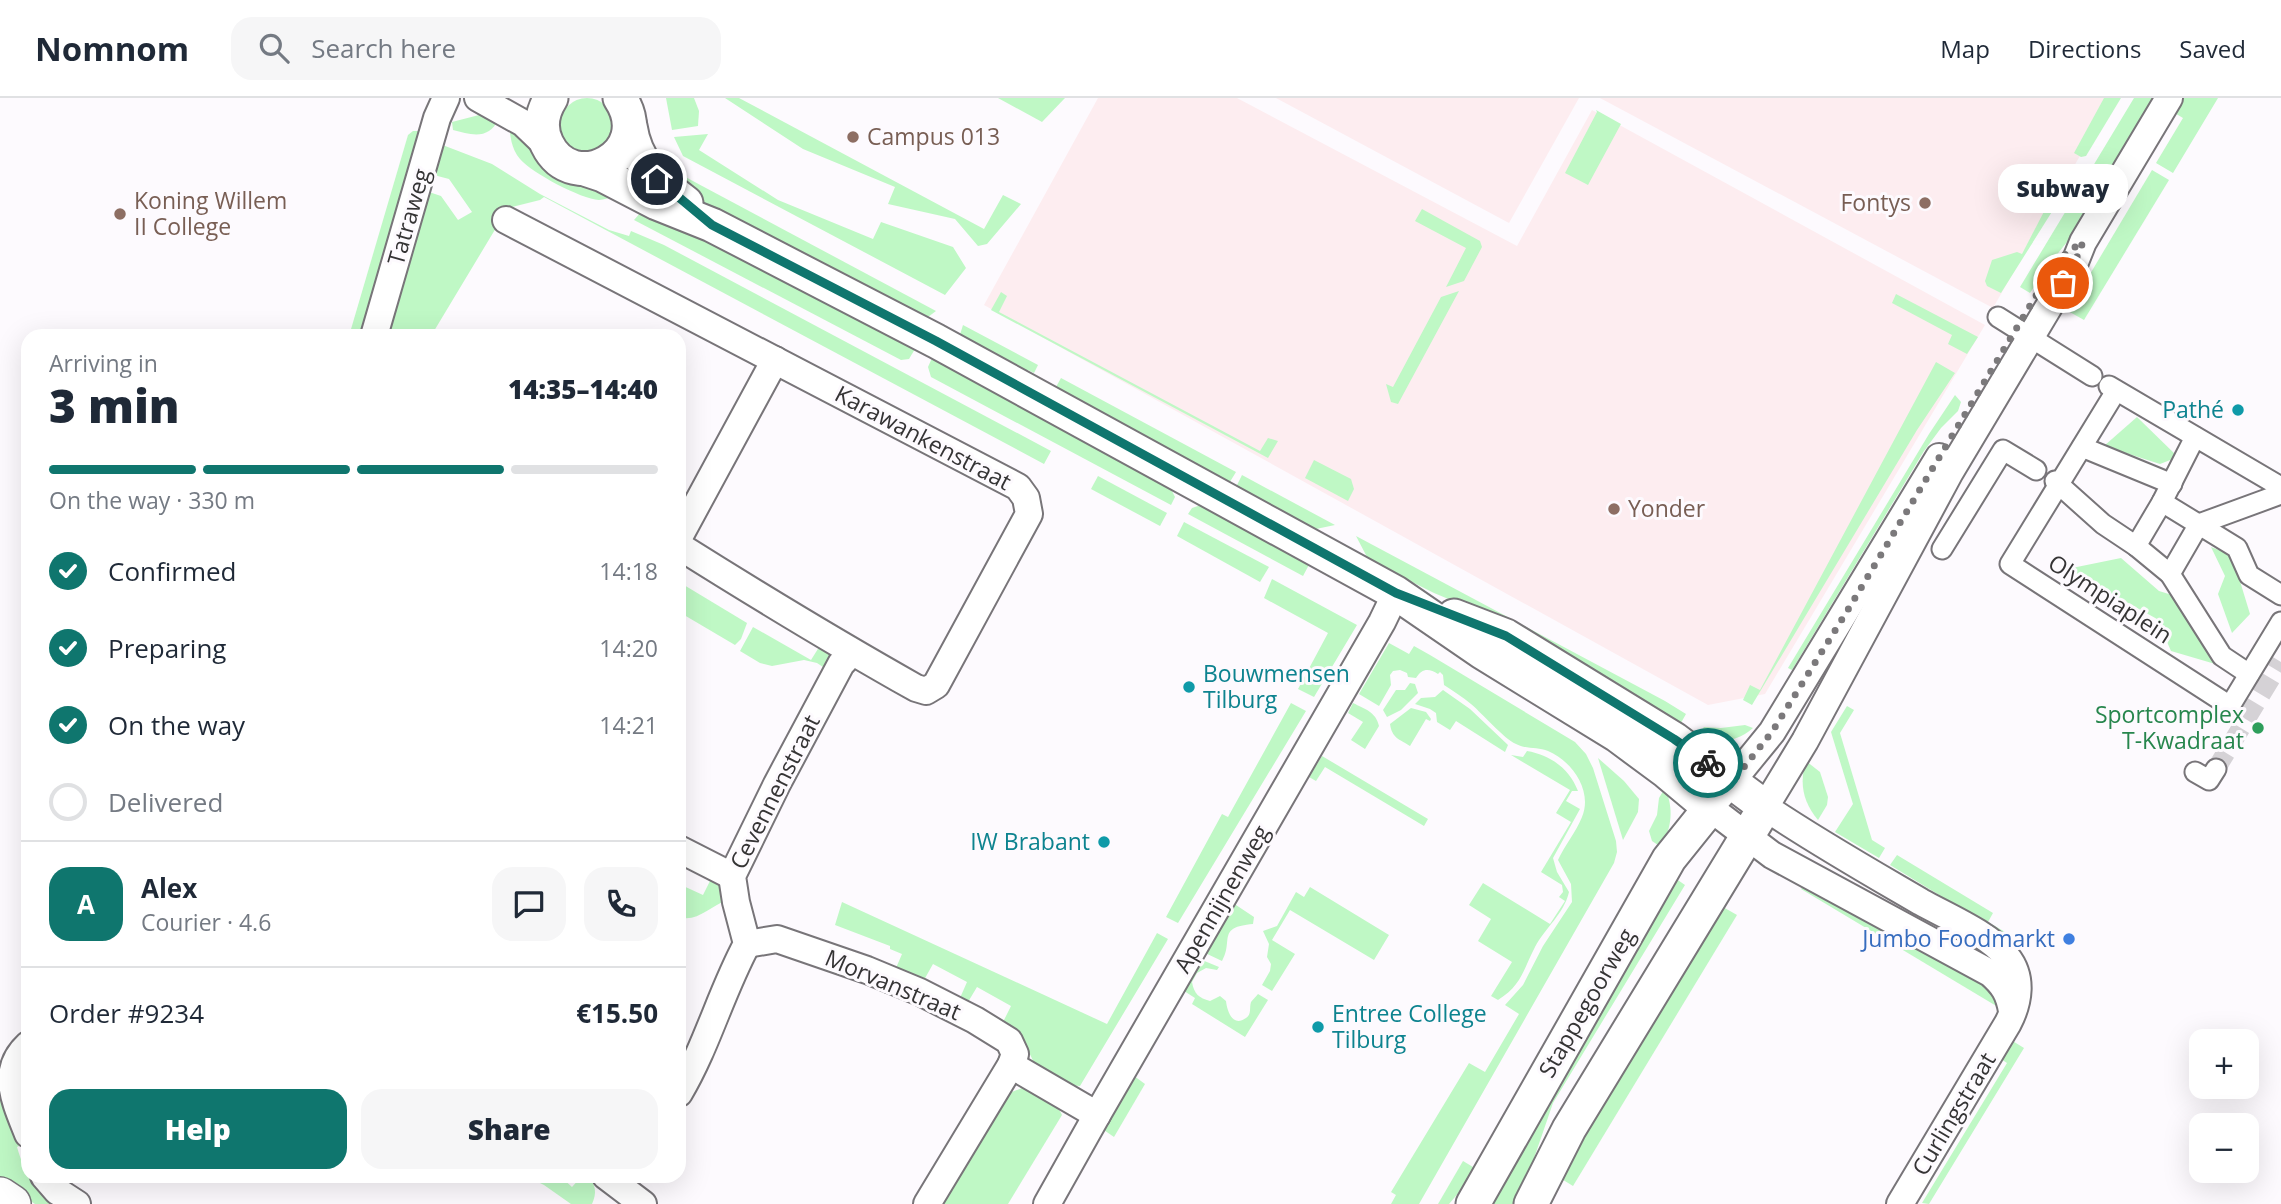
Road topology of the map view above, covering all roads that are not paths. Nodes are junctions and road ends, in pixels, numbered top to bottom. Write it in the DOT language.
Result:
graph roads {
  1 [pos="446,98"];
  2 [pos="478,98"];
  3 [pos="551,98"];
  4 [pos="2169,98"];
  5 [pos="625,107"];
  6 [pos="549,148"];
  7 [pos="585,169"];
  8 [pos="506,220"];
  9 [pos="712,225"];
  10 [pos="2015,328"];
  11 [pos="376,329"];
  12 [pos="775,360"];
  13 [pos="2106,385"];
  14 [pos="2195,437"];
  15 [pos="2082,447"];
  16 [pos="2036,470"];
  17 [pos="2057,483"];
  18 [pos="2172,484"];
  19 [pos="2281,487"];
  20 [pos="2281,494"];
  21 [pos="2162,502"];
  22 [pos="686,524"];
  23 [pos="2199,524"];
  24 [pos="2136,546"];
  25 [pos="1942,549"];
  26 [pos="686,550"];
  27 [pos="2170,574"];
  28 [pos="1396,593"];
  29 [pos="2281,595"];
  30 [pos="2281,622"];
  31 [pos="852,652"];
  32 [pos="2249,674"];
  33 [pos="2216,769"];
  34 [pos="2195,772"];
  35 [pos="1732,782"];
  36 [pos="1765,807"];
  37 [pos="1710,808"];
  38 [pos="1746,836"];
  39 [pos="686,853"];
  40 [pos="732,876"];
  41 [pos="747,944"];
  42 [pos="2010,1019"];
  43 [pos="21,1051"];
  44 [pos="5,1064"];
  45 [pos="1011,1065"];
  46 [pos="686,1081"];
  47 [pos="21,1115"];
  48 [pos="1097,1115"];
  49 [pos="50,1183"];
  50 [pos="615,1186"];
  51 [pos="0,1196"];
  52 [pos="12,1204"];
  53 [pos="77,1204"];
  54 [pos="643,1204"];
  55 [pos="926,1204"];
  56 [pos="1047,1204"];
  57 [pos="1473,1204"];
  58 [pos="1531,1204"];
  59 [pos="1900,1204"];
  1 -- 11 [label="street, Tatraweg"];
  2 -- 6 [label="street"];
  3 -- 6 [label="street"];
  4 -- 10 [label="street"];
  5 -- 7 [label="street"];
  5 -- 9 [label="street"];
  6 -- 7 [label="street"];
  7 -- 9 [label="street"];
  8 -- 12 [label="street, Karawankenstraat"];
  9 -- 28 [label="street"];
  10 -- 13 [label="street"];
  10 -- 35 [label="street, Stappegoorweg"];
  10 -- 36 [label="street"];
  12 -- 22 [label="street"];
  12 -- 31 [label="street, Karawankenstraat"];
  13 -- 14 [label="street"];
  13 -- 15 [label="street, Olympiaplein"];
  14 -- 18 [label="street"];
  14 -- 19 [label="street"];
  15 -- 17 [label="street, Olympiaplein"];
  15 -- 18 [label="street"];
  16 -- 25 [label="street"];
  17 -- 24 [label="street, Olympiaplein"];
  17 -- 32 [label="street, Olympiaplein"];
  18 -- 21 [label="street"];
  20 -- 23 [label="street"];
  21 -- 23 [label="street"];
  21 -- 24 [label="street"];
  23 -- 27 [label="street"];
  23 -- 29 [label="street"];
  24 -- 27 [label="street, Olympiaplein"];
  26 -- 31 [label="street, Karawankenstraat"];
  27 -- 32 [label="street, Olympiaplein"];
  28 -- 35 [label="street"];
  28 -- 37 [label="street"];
  28 -- 48 [label="street, Apennijnenweg"];
  30 -- 32 [label="street, Olympiaplein"];
  31 -- 40 [label="street, Cevennenstraat"];
  33 -- 34 [label="street"];
  35 -- 36 [label="street"];
  35 -- 37 [label="street, Stappegoorweg"];
  36 -- 38 [label="street"];
  36 -- 42 [label="street"];
  37 -- 38 [label="street"];
  37 -- 57 [label="street, Stappegoorweg"];
  38 -- 42 [label="street"];
  38 -- 58 [label="street"];
  39 -- 40 [label="street"];
  40 -- 41 [label="street, Cevennenstraat"];
  41 -- 45 [label="street, Morvanstraat"];
  41 -- 46 [label="street"];
  42 -- 59 [label="street, Curlingstraat"];
  43 -- 44 [label="street"];
  44 -- 47 [label="street"];
  45 -- 48 [label="street"];
  45 -- 55 [label="street"];
  48 -- 56 [label="street, Apennijnenweg"];
  49 -- 53 [label="street"];
  50 -- 54 [label="street"];
  51 -- 52 [label="main road"];
}
